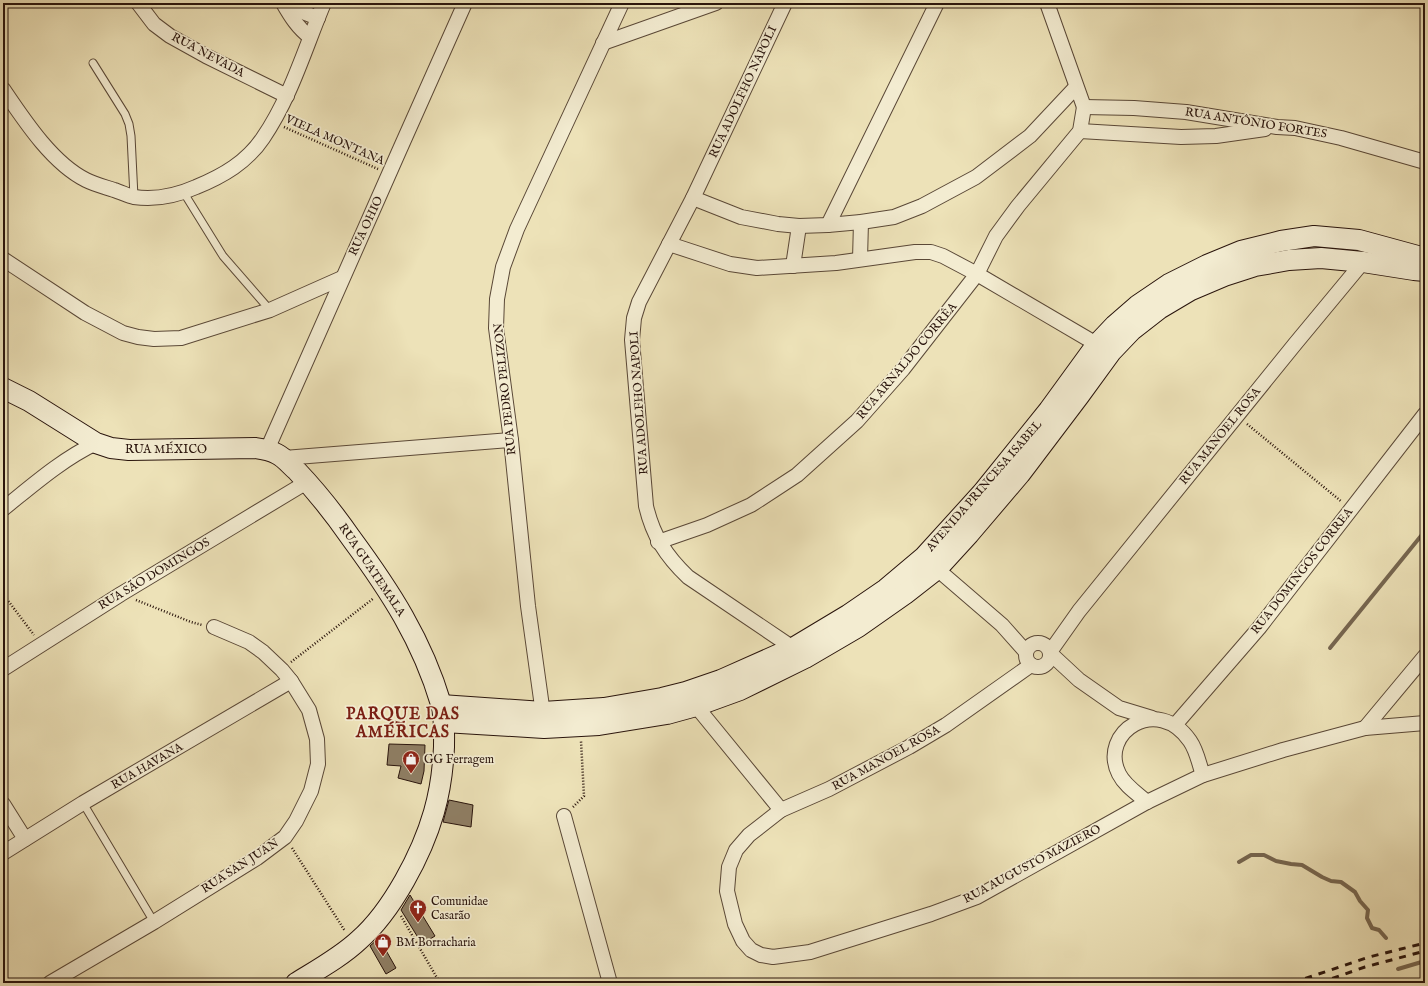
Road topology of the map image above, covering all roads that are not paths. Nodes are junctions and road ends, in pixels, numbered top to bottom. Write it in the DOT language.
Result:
graph roads {
  1 [pos="138,3"];
  2 [pos="283,3"];
  3 [pos="289,3"];
  4 [pos="324,3"];
  5 [pos="465,3"];
  6 [pos="622,3"];
  7 [pos="716,3"];
  8 [pos="785,3"];
  9 [pos="937,3"];
  10 [pos="1047,3"];
  11 [pos="318,18"];
  12 [pos="310,37"];
  13 [pos="603,43"];
  14 [pos="93,63"];
  15 [pos="1076,87"];
  16 [pos="3,89"];
  17 [pos="287,96"];
  18 [pos="1084,107"];
  19 [pos="1277,127"];
  20 [pos="1080,131"];
  21 [pos="1425,162"];
  22 [pos="184,193"];
  23 [pos="134,197"];
  24 [pos="693,198"];
  25 [pos="861,222"];
  26 [pos="828,225"];
  27 [pos="799,226"];
  28 [pos="669,244"];
  29 [pos="1425,258"];
  30 [pos="3,259"];
  31 [pos="860,259"];
  32 [pos="1363,262"];
  33 [pos="793,266"];
  34 [pos="1425,271"];
  35 [pos="977,274"];
  36 [pos="342,278"];
  37 [pos="270,310"];
  38 [pos="1104,348"];
  39 [pos="3,388"];
  40 [pos="1425,414"];
  41 [pos="510,440"];
  42 [pos="96,443"];
  43 [pos="268,452"];
  44 [pos="307,482"];
  45 [pos="3,509"];
  46 [pos="658,542"];
  47 [pos="930,563"];
  48 [pos="1079,611"];
  49 [pos="214,627"];
  50 [pos="793,648"];
  51 [pos="1051,653"];
  52 [pos="1034,654"];
  53 [pos="1425,656"];
  54 [pos="3,669"];
  55 [pos="1079,680"];
  56 [pos="291,681"];
  57 [pos="696,706"];
  58 [pos="1119,708"];
  59 [pos="442,713"];
  60 [pos="1155,719"];
  61 [pos="544,720"];
  62 [pos="1425,723"];
  63 [pos="1175,725"];
  64 [pos="1365,728"];
  65 [pos="1120,738"];
  66 [pos="1203,775"];
  67 [pos="1148,802"];
  68 [pos="3,804"];
  69 [pos="83,804"];
  70 [pos="781,810"];
  71 [pos="564,816"];
  72 [pos="25,839"];
  73 [pos="3,853"];
  74 [pos="154,922"];
  75 [pos="50,983"];
  76 [pos="296,983"];
  77 [pos="610,983"];
  1 -- 17 [label="street, RUA NEVADA"];
  2 -- 12 [label="street"];
  3 -- 11 [label="street"];
  4 -- 11 [label="street"];
  5 -- 36 [label="street, RUA OHIO"];
  6 -- 13 [label="street, RUA PEDRO PELIZON"];
  7 -- 13 [label="street"];
  8 -- 24 [label="street, RUA ADOLFHO NAPOLI"];
  9 -- 26 [label="street"];
  10 -- 15 [label="street"];
  11 -- 12 [label="street"];
  12 -- 17 [label="street"];
  13 -- 41 [label="street, RUA PEDRO PELIZON"];
  14 -- 23 [label="lane"];
  15 -- 18 [label="street"];
  15 -- 25 [label="street"];
  16 -- 23 [label="street"];
  17 -- 22 [label="street"];
  18 -- 19 [label="street, RUA ANTÔNIO FORTES"];
  18 -- 20 [label="street"];
  19 -- 20 [label="street"];
  19 -- 21 [label="street, RUA ANTÔNIO FORTES"];
  20 -- 35 [label="street, RUA ARNALDO CORRÊA"];
  22 -- 23 [label="street"];
  22 -- 37 [label="lane"];
  24 -- 27 [label="street"];
  24 -- 28 [label="street, RUA ADOLFHO NAPOLI"];
  25 -- 26 [label="street"];
  25 -- 31 [label="street"];
  26 -- 27 [label="street"];
  27 -- 33 [label="street"];
  28 -- 33 [label="street"];
  28 -- 46 [label="street, RUA ADOLFHO NAPOLI"];
  29 -- 38 [label="main road, AVENIDA PRINCESA ISABEL"];
  30 -- 37 [label="street"];
  31 -- 33 [label="street"];
  31 -- 35 [label="street"];
  32 -- 34 [label="main road, AVENIDA PRINCESA ISABEL"];
  32 -- 38 [label="main road, AVENIDA PRINCESA ISABEL"];
  32 -- 48 [label="street, RUA MANOEL ROSA"];
  35 -- 38 [label="street"];
  35 -- 46 [label="street, RUA ARNALDO CORRÊA"];
  36 -- 37 [label="street"];
  36 -- 43 [label="street, RUA OHIO"];
  38 -- 47 [label="main road, AVENIDA PRINCESA ISABEL"];
  39 -- 42 [label="main road, RUA MÉXICO"];
  40 -- 63 [label="street, RUA DOMINGOS CORREA"];
  41 -- 43 [label="street, RUA MÉXICO"];
  41 -- 61 [label="street, RUA PEDRO PELIZON"];
  42 -- 43 [label="main road, RUA MÉXICO"];
  42 -- 45 [label="street"];
  43 -- 44 [label="main road, RUA GUATEMALA"];
  44 -- 54 [label="street, RUA SÃO DOMINGOS"];
  44 -- 59 [label="main road, RUA GUATEMALA"];
  46 -- 50 [label="street, RUA ADOLFHO NAPOLI"];
  47 -- 50 [label="main road, AVENIDA PRINCESA ISABEL"];
  47 -- 52 [label="street"];
  47 -- 57 [label="main road, AVENIDA PRINCESA ISABEL"];
  48 -- 51 [label="street, RUA MANOEL ROSA"];
  48 -- 52 [label="street, RUA MANOEL ROSA"];
  49 -- 56 [label="street, RUA SAN JUAN"];
  50 -- 61 [label="main road, AVENIDA PRINCESA ISABEL"];
  51 -- 52 [label="street"];
  51 -- 55 [label="street"];
  52 -- 55 [label="street"];
  52 -- 70 [label="street, RUA MANOEL ROSA"];
  53 -- 64 [label="street"];
  55 -- 58 [label="street"];
  56 -- 69 [label="street, RUA HAVANA"];
  56 -- 74 [label="street, RUA SAN JUAN"];
  57 -- 61 [label="main road, AVENIDA PRINCESA ISABEL"];
  57 -- 70 [label="street"];
  58 -- 60 [label="street"];
  58 -- 65 [label="street"];
  59 -- 61 [label="main road, AVENIDA PRINCESA ISABEL"];
  59 -- 76 [label="main road, RUA GUATEMALA"];
  60 -- 63 [label="street"];
  60 -- 65 [label="street"];
  62 -- 64 [label="street, RUA AUGUSTO MAZIERO"];
  63 -- 66 [label="street"];
  64 -- 66 [label="street, RUA AUGUSTO MAZIERO"];
  65 -- 67 [label="street"];
  66 -- 67 [label="street, RUA AUGUSTO MAZIERO"];
  67 -- 70 [label="street, RUA AUGUSTO MAZIERO"];
  68 -- 72 [label="street"];
  69 -- 72 [label="street, RUA HAVANA"];
  69 -- 74 [label="lane"];
  71 -- 77 [label="street"];
  72 -- 73 [label="street, RUA HAVANA"];
  74 -- 75 [label="street, RUA SAN JUAN"];
}
